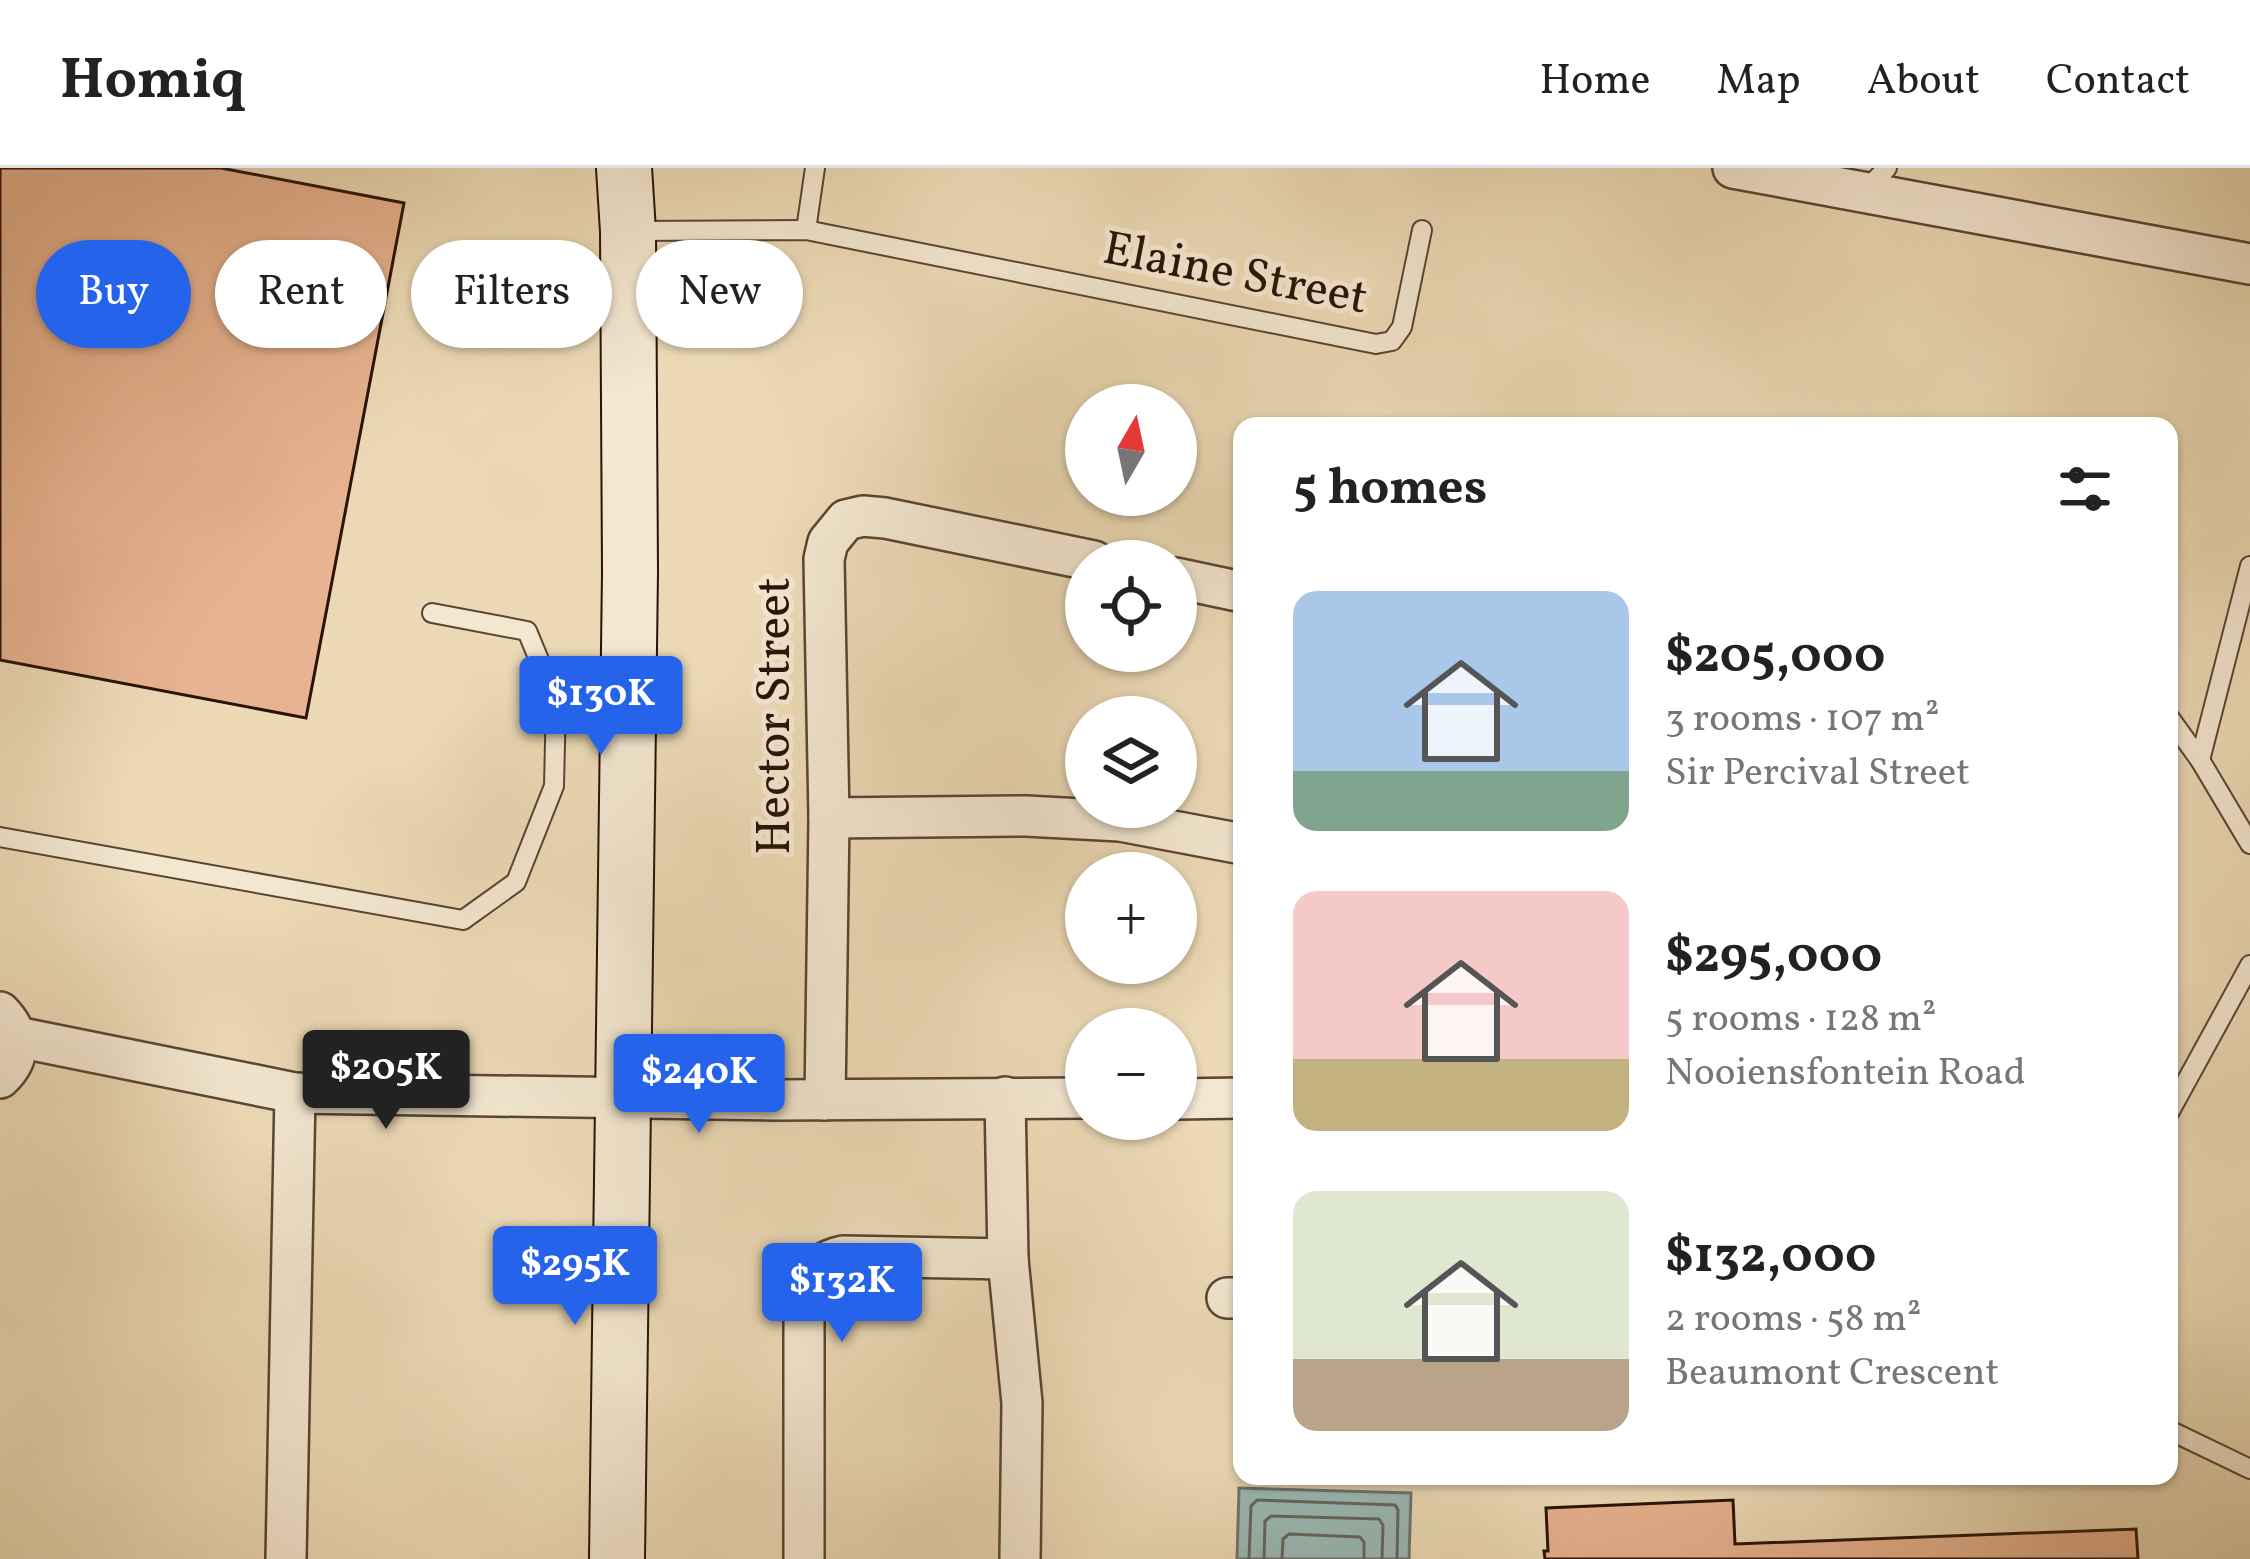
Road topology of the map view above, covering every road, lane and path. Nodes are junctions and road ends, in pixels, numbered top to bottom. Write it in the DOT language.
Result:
graph roads {
  1 [pos="624,168"];
  2 [pos="815,168"];
  3 [pos="1733,168"];
  4 [pos="1875,180"];
  5 [pos="806,230"];
  6 [pos="1422,230"];
  7 [pos="628,231"];
  8 [pos="2250,264"];
  9 [pos="1065,555"];
  10 [pos="2250,566"];
  11 [pos="1197,582"];
  12 [pos="1233,590"];
  13 [pos="432,613"];
  14 [pos="2178,729"];
  15 [pos="2200,760"];
  16 [pos="829,818"];
  17 [pos="0,836"];
  18 [pos="1233,842"];
  19 [pos="2250,844"];
  20 [pos="2250,964"];
  21 [pos="8,1025"];
  22 [pos="0,1078"];
  23 [pos="295,1093"];
  24 [pos="624,1097"];
  25 [pos="1005,1097"];
  26 [pos="2178,1097"];
  27 [pos="1065,1098"];
  28 [pos="1233,1098"];
  29 [pos="1197,1099"];
  30 [pos="825,1100"];
  31 [pos="1008,1259"];
  32 [pos="2178,1434"];
  33 [pos="2250,1469"];
  34 [pos="286,1559"];
  35 [pos="617,1559"];
  36 [pos="804,1559"];
  37 [pos="1020,1559"];
  1 -- 7 [label="street"];
  2 -- 5 [label="lane"];
  3 -- 4 [label="street"];
  4 -- 8 [label="street"];
  5 -- 6 [label="lane, Elaine Street"];
  5 -- 7 [label="lane, Elaine Street"];
  7 -- 24 [label="street"];
  9 -- 16 [label="street, Hector Street"];
  10 -- 15 [label="lane"];
  11 -- 12 [label="street"];
  13 -- 17 [label="lane"];
  14 -- 15 [label="lane"];
  15 -- 19 [label="lane"];
  16 -- 18 [label="street"];
  16 -- 30 [label="street, Hector Street"];
  20 -- 26 [label="lane"];
  21 -- 22 [label="street"];
  21 -- 23 [label="street"];
  23 -- 24 [label="street"];
  23 -- 34 [label="street"];
  24 -- 30 [label="street"];
  24 -- 35 [label="street"];
  25 -- 27 [label="street"];
  25 -- 30 [label="street"];
  25 -- 31 [label="street"];
  28 -- 29 [label="street"];
  31 -- 36 [label="street"];
  31 -- 37 [label="street"];
  32 -- 33 [label="lane"];
}
